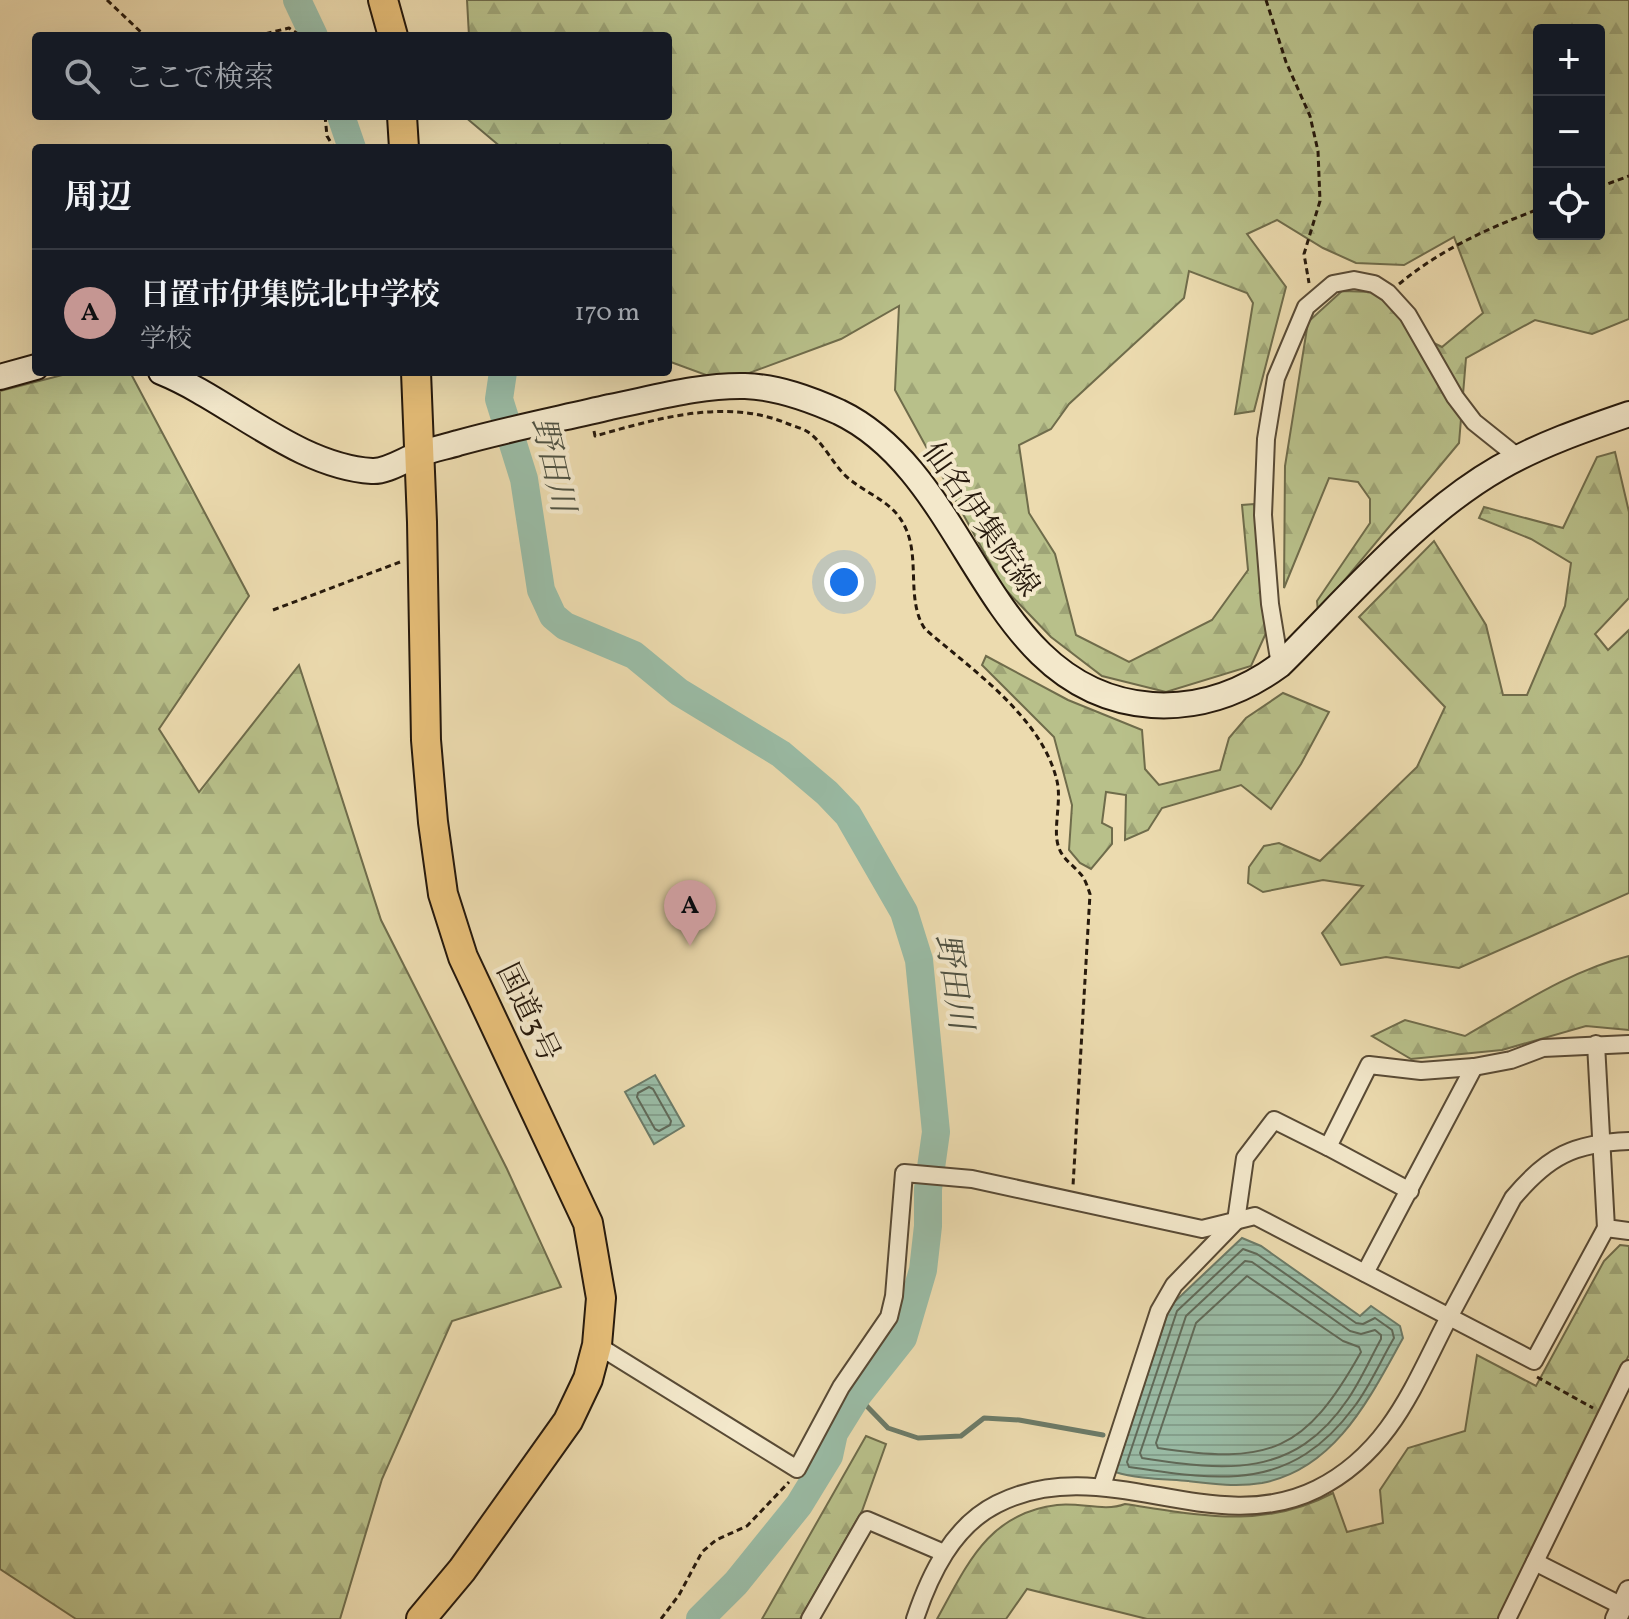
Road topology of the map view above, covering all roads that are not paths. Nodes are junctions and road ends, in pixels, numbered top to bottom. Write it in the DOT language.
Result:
graph roads {
  1 [pos="383,0"];
  2 [pos="392,32"];
  3 [pos="402,120"];
  4 [pos="404,144"];
  5 [pos="32,368"];
  6 [pos="171,376"];
  7 [pos="416,376"];
  8 [pos="0,377"];
  9 [pos="1629,414"];
  10 [pos="420,454"];
  11 [pos="1519,458"];
  12 [pos="1280,665"];
  13 [pos="1596,1044"];
  14 [pos="1629,1044"];
  15 [pos="1474,1067"];
  16 [pos="1629,1141"];
  17 [pos="1601,1142"];
  18 [pos="1328,1147"];
  19 [pos="1410,1191"];
  20 [pos="1236,1221"];
  21 [pos="1606,1228"];
  22 [pos="1629,1231"];
  23 [pos="1365,1273"];
  24 [pos="1449,1318"];
  25 [pos="597,1345"];
  26 [pos="1629,1369"];
  27 [pos="1102,1486"];
  28 [pos="944,1553"];
  29 [pos="1535,1562"];
  30 [pos="1624,1606"];
  31 [pos="421,1619"];
  32 [pos="810,1619"];
  33 [pos="915,1619"];
  34 [pos="1507,1619"];
  1 -- 2 [label="highway"];
  3 -- 4 [label="highway"];
  5 -- 8 [label="main road"];
  6 -- 10 [label="main road, 仙名伊集院線"];
  7 -- 10 [label="highway, 国道3号"];
  9 -- 11 [label="main road, 仙名伊集院線"];
  10 -- 12 [label="main road, 仙名伊集院線"];
  10 -- 25 [label="highway, 国道3号"];
  11 -- 12 [label="main road, 仙名伊集院線"];
  11 -- 12 [label="street"];
  13 -- 14 [label="street"];
  13 -- 15 [label="street"];
  13 -- 17 [label="street"];
  15 -- 18 [label="street"];
  15 -- 19 [label="street"];
  16 -- 17 [label="street"];
  17 -- 21 [label="street"];
  17 -- 24 [label="street"];
  18 -- 19 [label="street"];
  18 -- 20 [label="street"];
  19 -- 23 [label="street"];
  20 -- 23 [label="street"];
  20 -- 25 [label="street"];
  20 -- 27 [label="street"];
  21 -- 22 [label="street"];
  21 -- 24 [label="street"];
  23 -- 24 [label="street"];
  24 -- 27 [label="street"];
  25 -- 31 [label="highway, 国道3号"];
  26 -- 29 [label="street"];
  27 -- 28 [label="street"];
  28 -- 32 [label="street"];
  28 -- 33 [label="street"];
  29 -- 30 [label="street"];
  29 -- 34 [label="street"];
}
